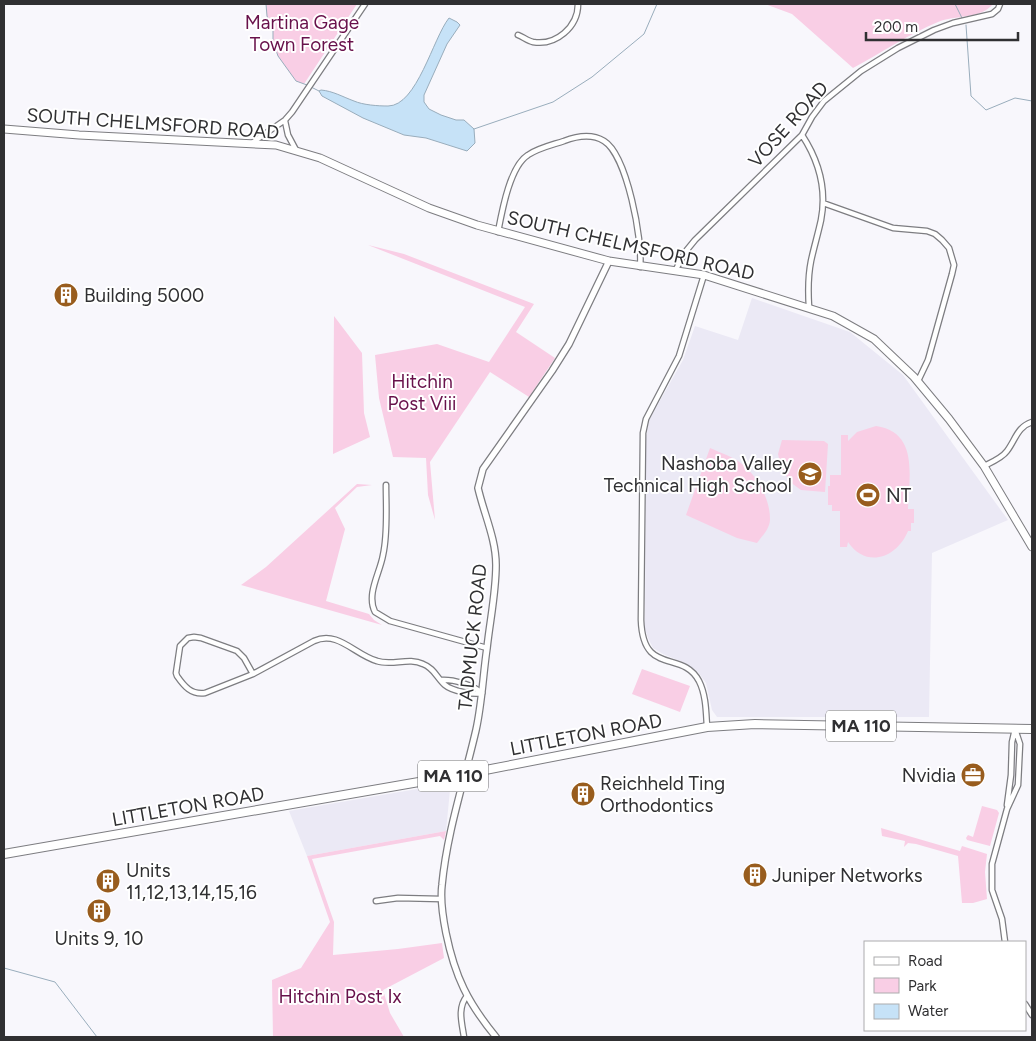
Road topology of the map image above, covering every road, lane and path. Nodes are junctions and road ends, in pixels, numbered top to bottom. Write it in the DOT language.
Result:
graph roads {
  1 [pos="365,4"];
  2 [pos="578,4"];
  3 [pos="1000,4"];
  4 [pos="518,35"];
  5 [pos="285,121"];
  6 [pos="4,129"];
  7 [pos="802,136"];
  8 [pos="252,143"];
  9 [pos="296,150"];
  10 [pos="823,203"];
  11 [pos="498,232"];
  12 [pos="609,261"];
  13 [pos="640,267"];
  14 [pos="674,271"];
  15 [pos="704,276"];
  16 [pos="809,307"];
  17 [pos="918,381"];
  18 [pos="1032,422"];
  19 [pos="984,466"];
  20 [pos="386,485"];
  21 [pos="1032,548"];
  22 [pos="487,648"];
  23 [pos="253,674"];
  24 [pos="482,694"];
  25 [pos="707,727"];
  26 [pos="1015,729"];
  27 [pos="1032,729"];
  28 [pos="465,774"];
  29 [pos="1007,809"];
  30 [pos="4,854"];
  31 [pos="441,899"];
  32 [pos="376,901"];
  33 [pos="1004,941"];
  34 [pos="466,996"];
  35 [pos="464,1037"];
  36 [pos="496,1037"];
  1 -- 5 [label="street"];
  2 -- 4 [label="street"];
  3 -- 7 [label="street, VOSE ROAD"];
  5 -- 8 [label="street"];
  5 -- 9 [label="street"];
  6 -- 8 [label="main road, SOUTH CHELMSFORD ROAD"];
  7 -- 10 [label="street"];
  7 -- 14 [label="street, VOSE ROAD"];
  8 -- 9 [label="main road, SOUTH CHELMSFORD ROAD"];
  9 -- 11 [label="main road, SOUTH CHELMSFORD ROAD"];
  10 -- 16 [label="street"];
  10 -- 17 [label="street"];
  11 -- 12 [label="main road, SOUTH CHELMSFORD ROAD"];
  11 -- 13 [label="street"];
  12 -- 13 [label="main road, SOUTH CHELMSFORD ROAD"];
  12 -- 22 [label="street, TADMUCK ROAD"];
  13 -- 14 [label="main road, SOUTH CHELMSFORD ROAD"];
  14 -- 15 [label="main road, SOUTH CHELMSFORD ROAD"];
  15 -- 16 [label="main road, SOUTH CHELMSFORD ROAD"];
  15 -- 25 [label="street"];
  16 -- 17 [label="main road, SOUTH CHELMSFORD ROAD"];
  17 -- 19 [label="main road, SOUTH CHELMSFORD ROAD"];
  18 -- 19 [label="street"];
  19 -- 21 [label="main road, SOUTH CHELMSFORD ROAD"];
  20 -- 22 [label="street"];
  22 -- 24 [label="street, TADMUCK ROAD"];
  23 -- 23 [label="street"];
  23 -- 24 [label="street"];
  24 -- 28 [label="street, TADMUCK ROAD"];
  25 -- 26 [label="main road, LITTLETON ROAD / MA 110"];
  25 -- 28 [label="main road, LITTLETON ROAD / MA 110"];
  26 -- 27 [label="main road, LITTLETON ROAD / MA 110"];
  26 -- 29 [label="street"];
  26 -- 29 [label="street"];
  28 -- 30 [label="main road, LITTLETON ROAD / MA 110"];
  28 -- 31 [label="street, TADMUCK ROAD"];
  29 -- 33 [label="street"];
  31 -- 32 [label="street"];
  31 -- 34 [label="street, TADMUCK ROAD"];
  34 -- 35 [label="street"];
  34 -- 36 [label="street, TADMUCK ROAD"];
}
